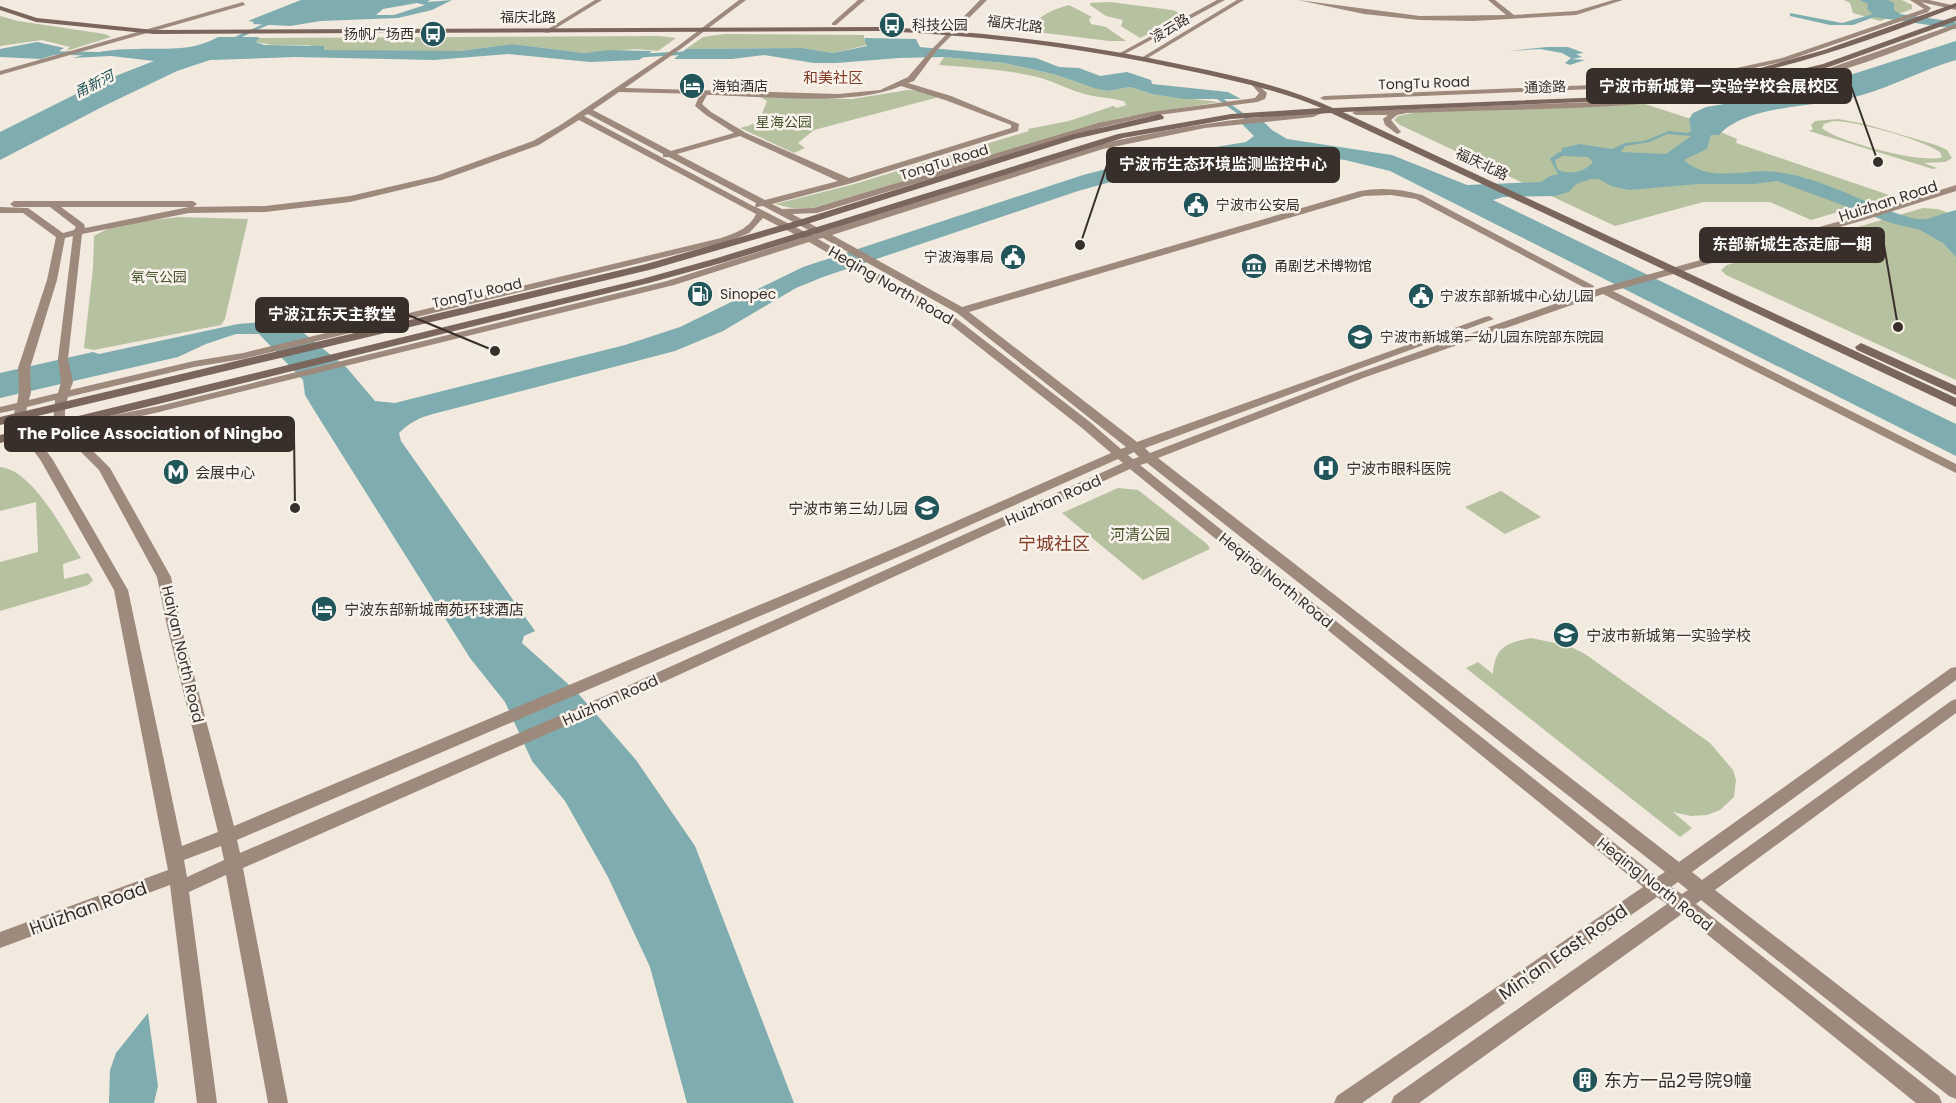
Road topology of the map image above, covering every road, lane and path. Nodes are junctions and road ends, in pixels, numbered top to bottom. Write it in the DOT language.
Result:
graph roads {
  1 [pos="236,0"];
  2 [pos="599,0"];
  3 [pos="733,0"];
  4 [pos="742,0"];
  5 [pos="862,0"];
  6 [pos="984,0"];
  7 [pos="1222,0"];
  8 [pos="1240,0"];
  9 [pos="1301,0"];
  10 [pos="1491,0"];
  11 [pos="1620,0"];
  12 [pos="1913,0"];
  13 [pos="1922,0"];
  14 [pos="1939,0"];
  15 [pos="1955,6"];
  16 [pos="0,8"];
  17 [pos="41,11"];
  18 [pos="1514,18"];
  19 [pos="1955,21"];
  20 [pos="834,24"];
  21 [pos="557,25"];
  22 [pos="166,27"];
  23 [pos="701,27"];
  24 [pos="285,29"];
  25 [pos="219,30"];
  26 [pos="956,30"];
  27 [pos="143,32"];
  28 [pos="154,32"];
  29 [pos="546,32"];
  30 [pos="1131,48"];
  31 [pos="1153,52"];
  32 [pos="1121,54"];
  33 [pos="663,55"];
  34 [pos="1144,58"];
  35 [pos="0,74"];
  36 [pos="903,84"];
  37 [pos="1256,85"];
  38 [pos="617,90"];
  39 [pos="705,92"];
  40 [pos="1314,102"];
  41 [pos="1252,103"];
  42 [pos="1328,103"];
  43 [pos="1221,106"];
  44 [pos="1353,111"];
  45 [pos="1401,111"];
  46 [pos="584,114"];
  47 [pos="1236,118"];
  48 [pos="1397,132"];
  49 [pos="742,133"];
  50 [pos="670,154"];
  51 [pos="654,158"];
  52 [pos="1461,161"];
  53 [pos="1956,179"];
  54 [pos="1504,180"];
  55 [pos="849,181"];
  56 [pos="1956,188"];
  57 [pos="0,204"];
  58 [pos="52,204"];
  59 [pos="186,204"];
  60 [pos="762,209"];
  61 [pos="0,210"];
  62 [pos="776,211"];
  63 [pos="800,223"];
  64 [pos="785,227"];
  65 [pos="79,230"];
  66 [pos="61,236"];
  67 [pos="813,236"];
  68 [pos="1675,265"];
  69 [pos="1611,285"];
  70 [pos="1589,286"];
  71 [pos="961,311"];
  72 [pos="328,339"];
  73 [pos="1956,391"];
  74 [pos="62,402"];
  75 [pos="1956,403"];
  76 [pos="22,404"];
  77 [pos="0,410"];
  78 [pos="0,421"];
  79 [pos="26,432"];
  80 [pos="0,441"];
  81 [pos="1136,447"];
  82 [pos="1150,457"];
  83 [pos="1125,459"];
  84 [pos="1956,469"];
  85 [pos="1956,672"];
  86 [pos="1956,705"];
  87 [pos="228,836"];
  88 [pos="176,856"];
  89 [pos="233,866"];
  90 [pos="1678,872"];
  91 [pos="178,882"];
  92 [pos="1656,887"];
  93 [pos="1701,890"];
  94 [pos="1682,904"];
  95 [pos="0,940"];
  96 [pos="1956,1089"];
  97 [pos="207,1103"];
  98 [pos="278,1103"];
  99 [pos="1344,1103"];
  100 [pos="1401,1103"];
  101 [pos="1932,1103"];
  1 -- 22 [label="main road"];
  2 -- 21 [label="main road"];
  3 -- 23 [label="main road"];
  4 -- 23 [label="main road"];
  5 -- 20 [label="main road"];
  6 -- 26 [label="main road"];
  7 -- 30 [label="main road, 凌云路"];
  8 -- 31 [label="main road, 凌云路"];
  9 -- 18 [label="main road"];
  10 -- 18 [label="main road"];
  11 -- 18 [label="main road"];
  12 -- 42 [label="main road"];
  13 -- 15 [label="main road"];
  14 -- 15 [label="main road"];
  15 -- 42 [label="main road, TongTu Road"];
  16 -- 27 [label="main road, 福庆北路"];
  17 -- 22 [label="main road, 福庆北路"];
  19 -- 44 [label="main road, 通途路"];
  19 -- 45 [label="main road"];
  20 -- 23 [label="main road, 福庆北路"];
  20 -- 26 [label="main road, 福庆北路"];
  21 -- 23 [label="main road, 福庆北路"];
  21 -- 24 [label="main road, 福庆北路"];
  21 -- 29 [label="main road"];
  22 -- 25 [label="main road, 福庆北路"];
  22 -- 27 [label="main road"];
  22 -- 28 [label="main road"];
  23 -- 26 [label="main road, 福庆北路"];
  23 -- 29 [label="main road, 福庆北路"];
  23 -- 33 [label="main road"];
  23 -- 33 [label="main road"];
  24 -- 25 [label="main road, 福庆北路"];
  24 -- 29 [label="main road, 福庆北路"];
  25 -- 28 [label="main road, 福庆北路"];
  26 -- 30 [label="main road, 福庆北路"];
  26 -- 32 [label="main road, 福庆北路"];
  26 -- 36 [label="main road"];
  27 -- 28 [label="main road, 福庆北路"];
  27 -- 35 [label="main road"];
  28 -- 35 [label="main road"];
  30 -- 31 [label="main road, 福庆北路"];
  30 -- 32 [label="main road, 凌云路"];
  31 -- 34 [label="main road, 凌云路"];
  31 -- 42 [label="main road, 福庆北路"];
  32 -- 34 [label="main road, 福庆北路"];
  33 -- 38 [label="main road"];
  33 -- 59 [label="main road"];
  34 -- 37 [label="main road, 福庆北路"];
  36 -- 39 [label="main road"];
  36 -- 55 [label="main road"];
  37 -- 40 [label="main road, 福庆北路"];
  37 -- 41 [label="main road"];
  38 -- 39 [label="main road"];
  38 -- 46 [label="main road"];
  39 -- 49 [label="main road"];
  40 -- 41 [label="main road, TongTu Road"];
  40 -- 42 [label="main road, TongTu Road"];
  41 -- 43 [label="main road, TongTu Road"];
  42 -- 44 [label="main road, 通途路"];
  42 -- 47 [label="main road, 通途路"];
  42 -- 68 [label="main road, 福庆北路"];
  43 -- 62 [label="main road"];
  43 -- 63 [label="main road, TongTu Road"];
  44 -- 45 [label="main road"];
  44 -- 48 [label="main road, 福庆北路"];
  45 -- 48 [label="main road"];
  46 -- 50 [label="main road, Heqing North Road"];
  46 -- 51 [label="main road"];
  46 -- 65 [label="main road"];
  47 -- 67 [label="main road, TongTu Road"];
  48 -- 52 [label="main road, 福庆北路"];
  49 -- 50 [label="main road"];
  49 -- 55 [label="main road"];
  50 -- 51 [label="main road"];
  50 -- 60 [label="main road, Heqing North Road"];
  51 -- 60 [label="main road"];
  53 -- 68 [label="main road, Huizhan Road"];
  54 -- 68 [label="main road, 福庆北路"];
  55 -- 60 [label="main road"];
  56 -- 68 [label="main road, Huizhan Road"];
  57 -- 58 [label="main road"];
  58 -- 59 [label="main road"];
  58 -- 65 [label="main road"];
  59 -- 65 [label="main road"];
  60 -- 62 [label="main road, Heqing North Road"];
  60 -- 64 [label="main road, Heqing North Road"];
  60 -- 72 [label="main road"];
  61 -- 66 [label="main road"];
  62 -- 63 [label="main road, Heqing North Road"];
  63 -- 64 [label="main road, TongTu Road"];
  63 -- 67 [label="main road, Heqing North Road"];
  64 -- 67 [label="main road, Heqing North Road"];
  64 -- 72 [label="main road, TongTu Road"];
  65 -- 66 [label="main road"];
  65 -- 74 [label="main road"];
  66 -- 76 [label="main road"];
  67 -- 71 [label="main road, Heqing North Road"];
  67 -- 74 [label="main road, TongTu Road"];
  67 -- 83 [label="main road, Heqing North Road"];
  68 -- 69 [label="main road, Huizhan Road"];
  68 -- 69 [label="main road, Huizhan Road"];
  68 -- 73 [label="main road, 福庆北路"];
  68 -- 75 [label="main road, 福庆北路"];
  69 -- 70 [label="main road, Huizhan Road"];
  69 -- 82 [label="main road, Huizhan Road"];
  69 -- 84 [label="main road"];
  70 -- 71 [label="main road"];
  70 -- 81 [label="main road, Huizhan Road"];
  71 -- 81 [label="main road, Heqing North Road"];
  72 -- 74 [label="main road, TongTu Road"];
  74 -- 76 [label="main road, TongTu Road"];
  74 -- 79 [label="main road, TongTu Road"];
  74 -- 87 [label="main road, Haiyan North Road"];
  76 -- 77 [label="main road"];
  76 -- 78 [label="main road, TongTu Road"];
  76 -- 79 [label="main road"];
  79 -- 80 [label="main road, TongTu Road"];
  79 -- 88 [label="main road"];
  81 -- 82 [label="main road, Heqing North Road"];
  81 -- 83 [label="main road, Huizhan Road"];
  82 -- 83 [label="main road, Huizhan Road"];
  82 -- 90 [label="main road, Heqing North Road"];
  83 -- 87 [label="main road, Huizhan Road"];
  83 -- 89 [label="main road, Huizhan Road"];
  83 -- 92 [label="main road, Heqing North Road"];
  85 -- 90 [label="main road, Min'an East Road"];
  86 -- 93 [label="main road, Min'an East Road"];
  87 -- 88 [label="main road, Huizhan Road"];
  87 -- 89 [label="main road, Haiyan North Road"];
  88 -- 91 [label="main road"];
  89 -- 91 [label="main road, Huizhan Road"];
  89 -- 98 [label="main road, Haiyan North Road"];
  90 -- 92 [label="main road, Min'an East Road"];
  90 -- 93 [label="main road, Heqing North Road"];
  91 -- 95 [label="main road, Huizhan Road"];
  91 -- 97 [label="main road"];
  92 -- 94 [label="main road, Heqing North Road"];
  92 -- 99 [label="main road, Min'an East Road"];
  93 -- 94 [label="main road, Min'an East Road"];
  93 -- 96 [label="main road, Heqing North Road"];
  94 -- 100 [label="main road, Min'an East Road"];
  94 -- 101 [label="main road, Heqing North Road"];
}
